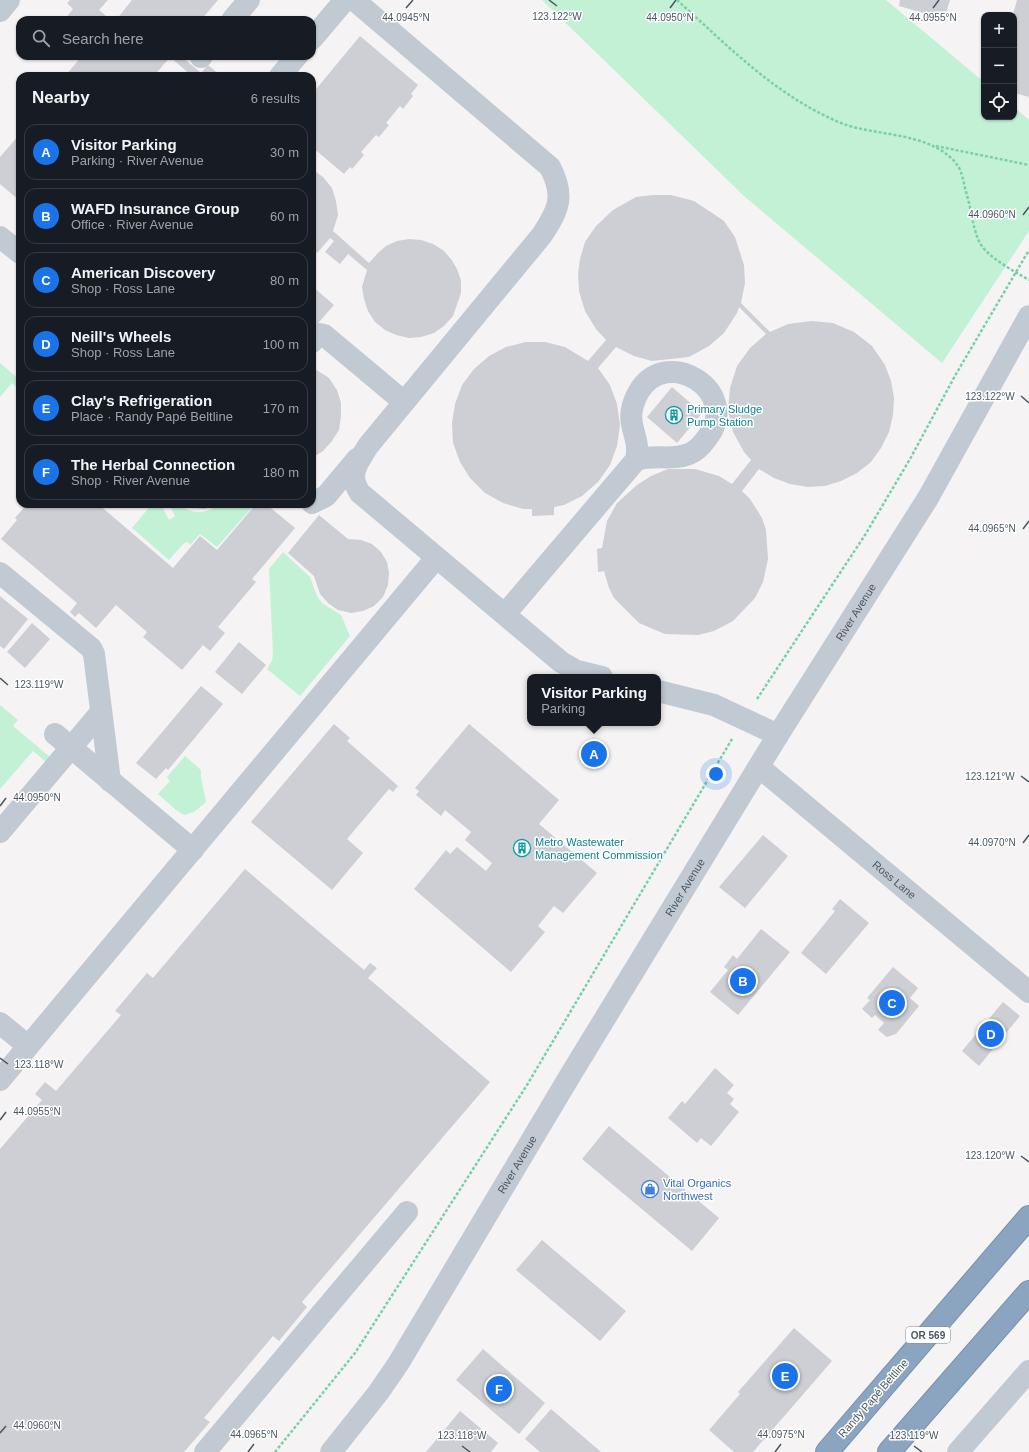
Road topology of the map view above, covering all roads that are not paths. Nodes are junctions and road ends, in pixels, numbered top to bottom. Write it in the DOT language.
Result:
graph roads {
  1 [pos="9,0"];
  2 [pos="250,0"];
  3 [pos="345,0"];
  4 [pos="354,0"];
  5 [pos="0,11"];
  6 [pos="236,16"];
  7 [pos="316,34"];
  8 [pos="294,60"];
  9 [pos="283,72"];
  10 [pos="0,237"];
  11 [pos="16,251"];
  12 [pos="1029,316"];
  13 [pos="316,337"];
  14 [pos="404,402"];
  15 [pos="635,438"];
  16 [pos="368,446"];
  17 [pos="662,456"];
  18 [pos="636,460"];
  19 [pos="334,487"];
  20 [pos="360,493"];
  21 [pos="316,502"];
  22 [pos="436,558"];
  23 [pos="0,573"];
  24 [pos="505,614"];
  25 [pos="592,674"];
  26 [pos="661,692"];
  27 [pos="101,712"];
  28 [pos="55,734"];
  29 [pos="778,735"];
  30 [pos="71,748"];
  31 [pos="759,767"];
  32 [pos="110,781"];
  33 [pos="0,832"];
  34 [pos="193,850"];
  35 [pos="1029,992"];
  36 [pos="0,1023"];
  37 [pos="28,1046"];
  38 [pos="0,1080"];
  39 [pos="407,1212"];
  40 [pos="1029,1217"];
  41 [pos="1029,1292"];
  42 [pos="1029,1371"];
  43 [pos="205,1452"];
  44 [pos="331,1452"];
  45 [pos="827,1452"];
  46 [pos="890,1452"];
  47 [pos="958,1452"];
  1 -- 5 [label="street"];
  2 -- 6 [label="street"];
  3 -- 7 [label="street"];
  4 -- 14 [label="street"];
  8 -- 9 [label="street"];
  10 -- 11 [label="street"];
  12 -- 29 [label="street, River Avenue"];
  13 -- 14 [label="street"];
  14 -- 16 [label="street"];
  15 -- 17 [label="street"];
  15 -- 17 [label="street"];
  15 -- 18 [label="street"];
  16 -- 19 [label="street"];
  16 -- 20 [label="street"];
  17 -- 18 [label="street"];
  18 -- 24 [label="street"];
  19 -- 20 [label="street"];
  19 -- 21 [label="street"];
  20 -- 22 [label="street"];
  22 -- 24 [label="street"];
  22 -- 34 [label="street"];
  23 -- 27 [label="street"];
  24 -- 25 [label="street"];
  26 -- 29 [label="street"];
  27 -- 30 [label="street"];
  27 -- 32 [label="street"];
  28 -- 30 [label="street"];
  29 -- 31 [label="street, River Avenue"];
  30 -- 32 [label="street"];
  30 -- 33 [label="street"];
  31 -- 35 [label="street, Ross Lane"];
  31 -- 44 [label="street, River Avenue"];
  32 -- 34 [label="street"];
  34 -- 37 [label="street"];
  36 -- 37 [label="street"];
  37 -- 38 [label="street"];
  39 -- 43 [label="street"];
  40 -- 45 [label="highway, Randy Papé Beltline / OR 569"];
  41 -- 46 [label="highway"];
  42 -- 47 [label="street"];
}
